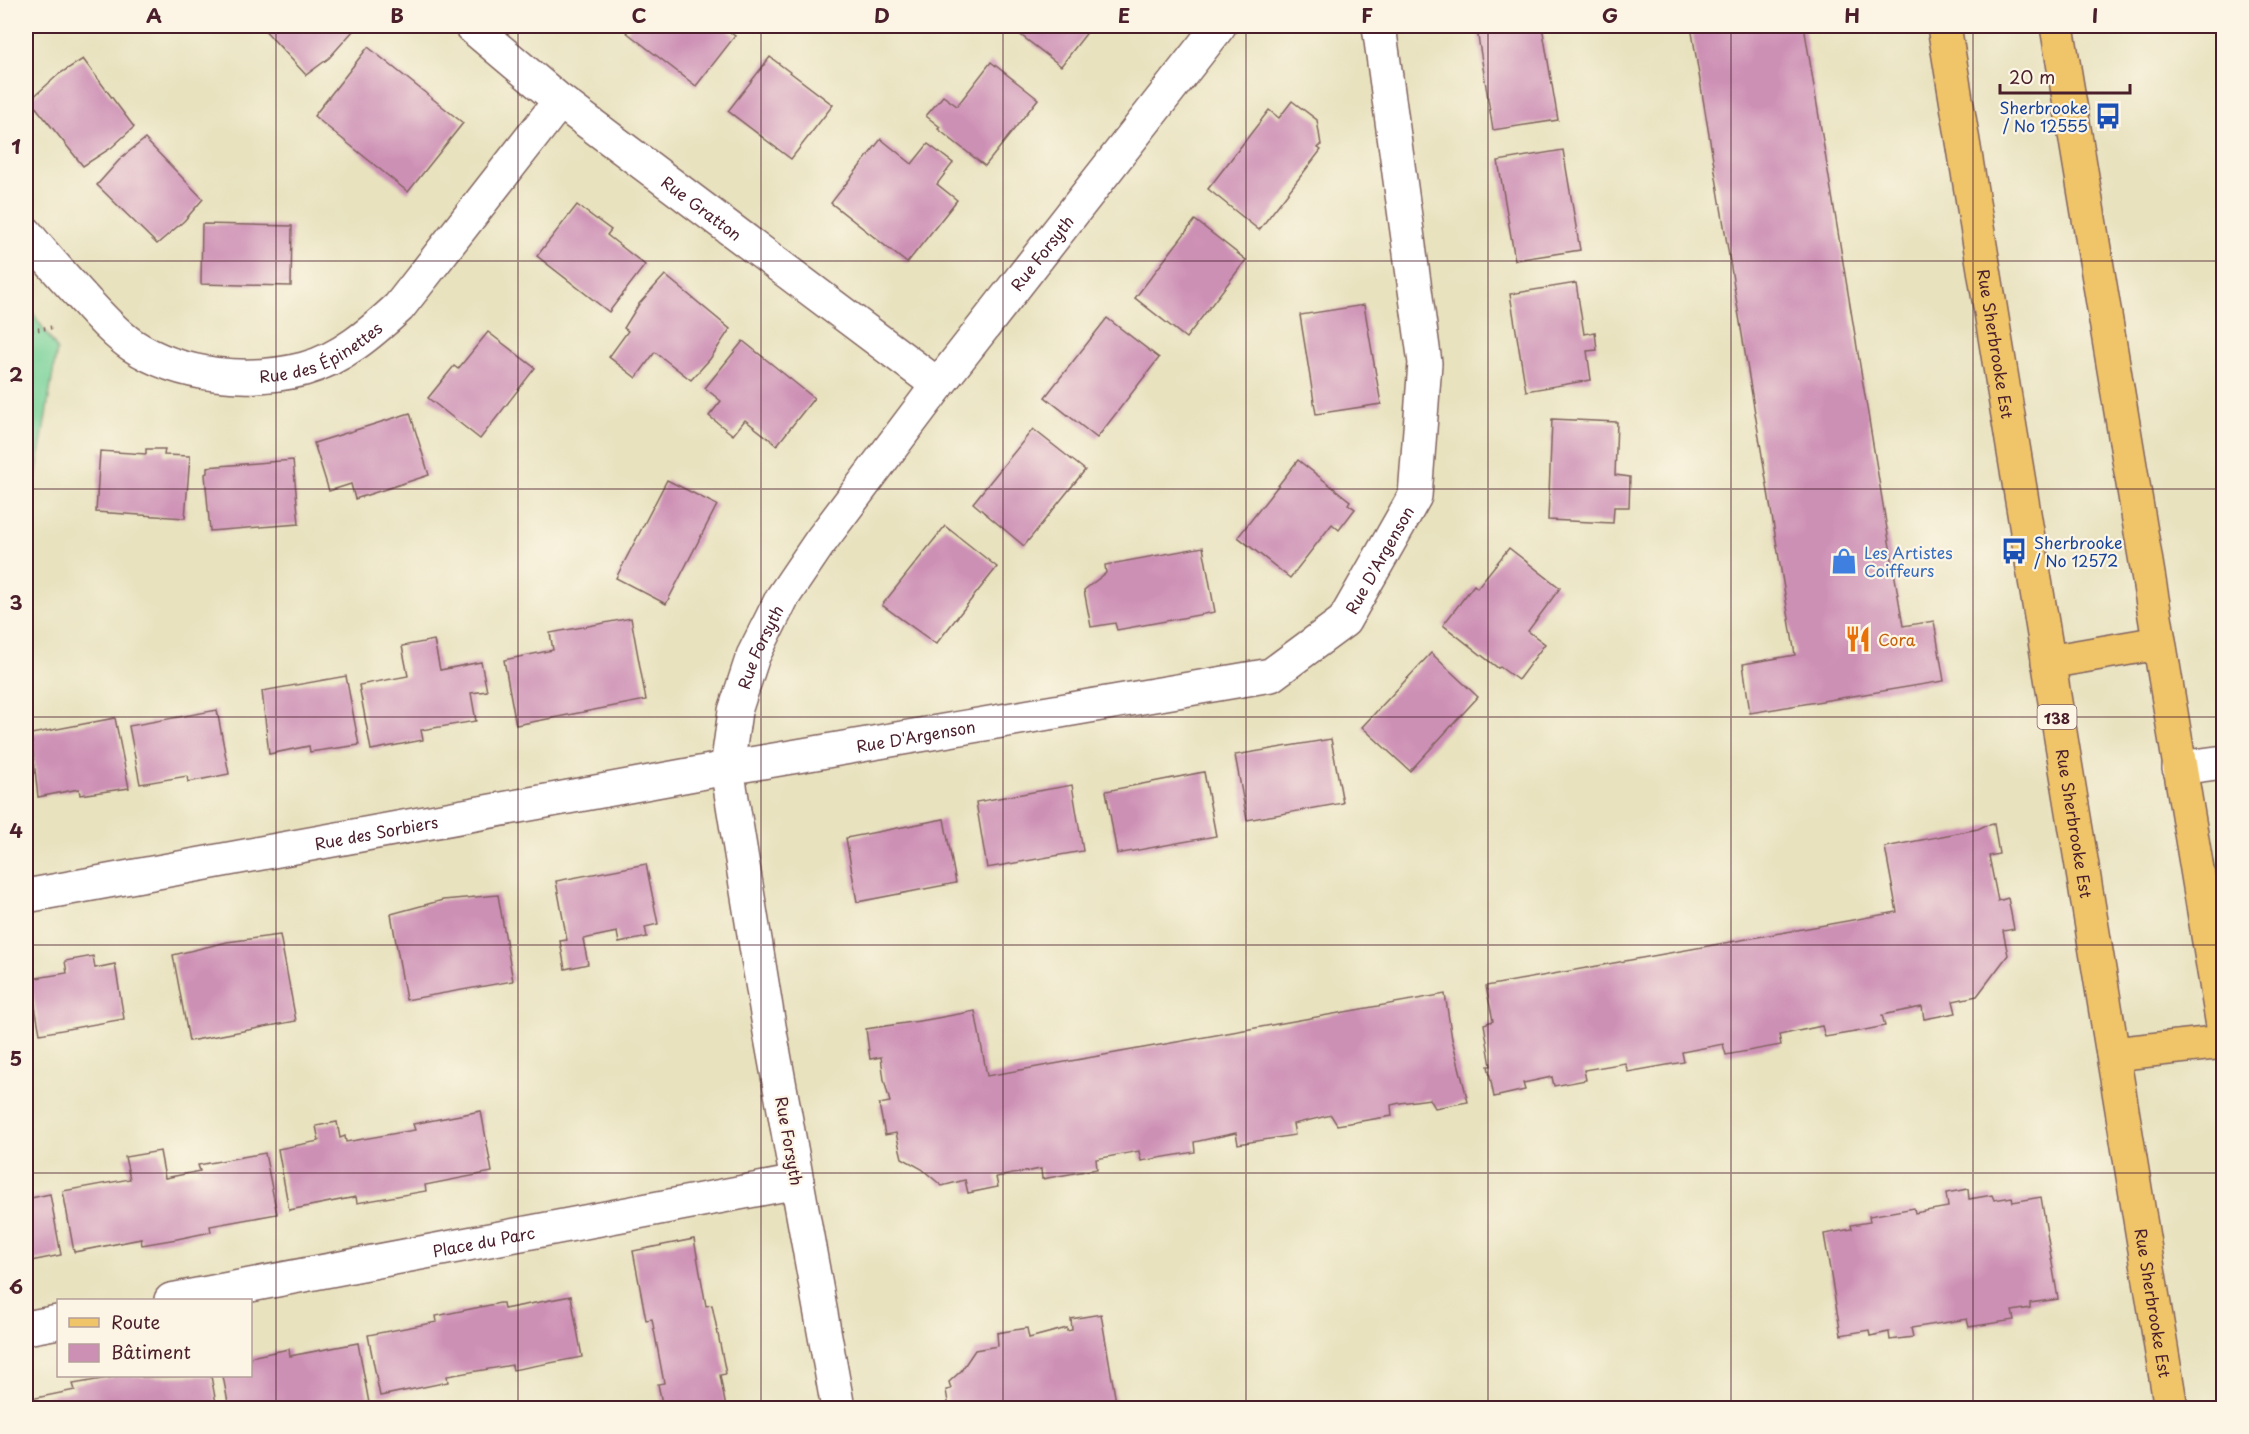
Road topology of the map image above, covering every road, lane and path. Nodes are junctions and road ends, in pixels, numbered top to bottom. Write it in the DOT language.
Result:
graph roads {
  1 [pos="471,26"];
  2 [pos="1220,26"];
  3 [pos="1944,26"];
  4 [pos="2056,26"];
  5 [pos="1375,29"];
  6 [pos="560,101"];
  7 [pos="26,233"];
  8 [pos="938,385"];
  9 [pos="2159,643"];
  10 [pos="2048,662"];
  11 [pos="2223,762"];
  12 [pos="727,768"];
  13 [pos="2179,768"];
  14 [pos="26,896"];
  15 [pos="2223,1032"];
  16 [pos="2223,1042"];
  17 [pos="2113,1054"];
  18 [pos="797,1182"];
  19 [pos="176,1299"];
  20 [pos="57,1322"];
  21 [pos="26,1328"];
  22 [pos="838,1408"];
  23 [pos="2171,1408"];
  1 -- 6 [label="street, Rue Gratton"];
  2 -- 8 [label="street, Rue Forsyth"];
  3 -- 10 [label="main road, Rue Sherbrooke Est / 138"];
  4 -- 9 [label="main road"];
  5 -- 12 [label="street, Rue D'Argenson"];
  6 -- 7 [label="street, Rue des Épinettes"];
  6 -- 8 [label="street, Rue Gratton"];
  8 -- 12 [label="street, Rue Forsyth"];
  9 -- 10 [label="main road"];
  9 -- 13 [label="main road"];
  10 -- 17 [label="main road, Rue Sherbrooke Est / 138"];
  11 -- 13 [label="street"];
  12 -- 14 [label="street, Rue des Sorbiers"];
  12 -- 18 [label="street, Rue Forsyth"];
  13 -- 15 [label="main road"];
  16 -- 17 [label="main road"];
  17 -- 23 [label="main road, Rue Sherbrooke Est / 138"];
  18 -- 19 [label="street, Place du Parc"];
  18 -- 22 [label="street, Rue Forsyth"];
  20 -- 21 [label="street"];
}
